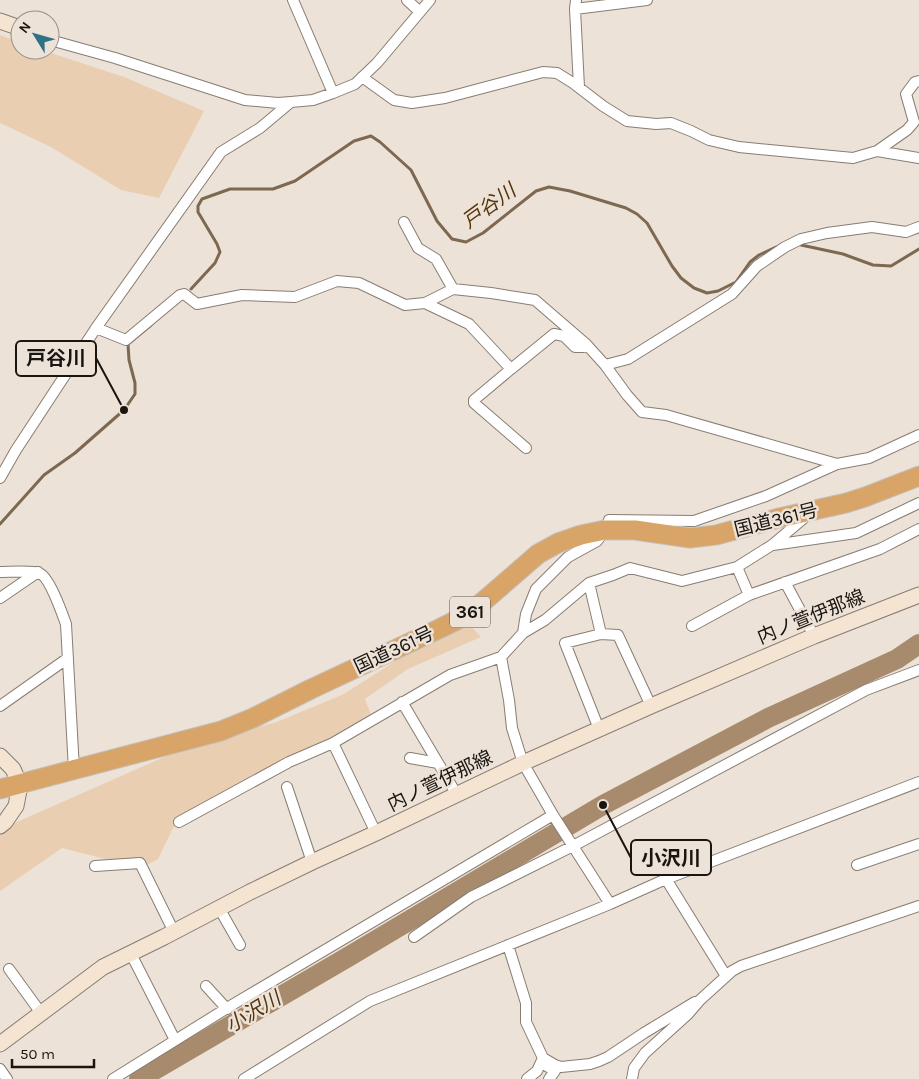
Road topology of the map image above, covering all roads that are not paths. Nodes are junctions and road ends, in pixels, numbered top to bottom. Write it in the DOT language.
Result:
graph roads {
  1 [pos="293,0"];
  2 [pos="408,0"];
  3 [pos="430,0"];
  4 [pos="647,0"];
  5 [pos="575,4"];
  6 [pos="420,12"];
  7 [pos="60,43"];
  8 [pos="362,77"];
  9 [pos="919,81"];
  10 [pos="579,88"];
  11 [pos="333,93"];
  12 [pos="291,102"];
  13 [pos="877,151"];
  14 [pos="919,158"];
  15 [pos="404,222"];
  16 [pos="919,227"];
  17 [pos="453,289"];
  18 [pos="425,303"];
  19 [pos="96,328"];
  20 [pos="586,344"];
  21 [pos="605,365"];
  22 [pos="511,369"];
  23 [pos="919,435"];
  24 [pos="526,448"];
  25 [pos="837,464"];
  26 [pos="919,476"];
  27 [pos="0,478"];
  28 [pos="919,503"];
  29 [pos="807,512"];
  30 [pos="919,528"];
  31 [pos="605,530"];
  32 [pos="772,546"];
  33 [pos="736,567"];
  34 [pos="0,572"];
  35 [pos="38,572"];
  36 [pos="785,582"];
  37 [pos="589,583"];
  38 [pos="748,595"];
  39 [pos="919,595"];
  40 [pos="0,598"];
  41 [pos="692,626"];
  42 [pos="523,633"];
  43 [pos="601,634"];
  44 [pos="814,636"];
  45 [pos="501,657"];
  46 [pos="68,658"];
  47 [pos="919,670"];
  48 [pos="402,702"];
  49 [pos="0,706"];
  50 [pos="651,706"];
  51 [pos="599,729"];
  52 [pos="333,743"];
  53 [pos="0,756"];
  54 [pos="410,758"];
  55 [pos="438,763"];
  56 [pos="523,763"];
  57 [pos="74,770"];
  58 [pos="919,782"];
  59 [pos="20,785"];
  60 [pos="287,787"];
  61 [pos="0,789"];
  62 [pos="457,795"];
  63 [pos="554,816"];
  64 [pos="178,822"];
  65 [pos="0,826"];
  66 [pos="376,834"];
  67 [pos="919,844"];
  68 [pos="573,846"];
  69 [pos="312,862"];
  70 [pos="857,864"];
  71 [pos="95,866"];
  72 [pos="666,879"];
  73 [pos="610,904"];
  74 [pos="919,906"];
  75 [pos="219,908"];
  76 [pos="174,932"];
  77 [pos="414,937"];
  78 [pos="508,945"];
  79 [pos="240,946"];
  80 [pos="131,954"];
  81 [pos="9,969"];
  82 [pos="726,976"];
  83 [pos="206,986"];
  84 [pos="700,1000"];
  85 [pos="227,1009"];
  86 [pos="41,1013"];
  87 [pos="175,1040"];
  88 [pos="0,1044"];
  89 [pos="542,1061"];
  90 [pos="0,1069"];
  91 [pos="8,1079"];
  92 [pos="113,1079"];
  93 [pos="244,1079"];
  94 [pos="526,1079"];
  95 [pos="549,1079"];
  96 [pos="632,1079"];
  1 -- 11 [label="street"];
  2 -- 6 [label="street"];
  3 -- 6 [label="street"];
  4 -- 5 [label="street"];
  5 -- 10 [label="street"];
  6 -- 8 [label="street"];
  7 -- 12 [label="street"];
  8 -- 10 [label="street"];
  8 -- 11 [label="street"];
  9 -- 13 [label="street"];
  10 -- 13 [label="street"];
  11 -- 12 [label="street"];
  12 -- 19 [label="street"];
  13 -- 14 [label="street"];
  15 -- 17 [label="street"];
  16 -- 21 [label="street"];
  17 -- 18 [label="street"];
  17 -- 20 [label="street"];
  18 -- 19 [label="street"];
  18 -- 22 [label="street"];
  19 -- 27 [label="street"];
  20 -- 21 [label="street"];
  20 -- 22 [label="street"];
  21 -- 25 [label="street"];
  22 -- 24 [label="street"];
  23 -- 25 [label="street"];
  25 -- 31 [label="street"];
  26 -- 29 [label="highway, 国道361号 / 361"];
  28 -- 32 [label="street"];
  29 -- 31 [label="highway, 国道361号 / 361"];
  29 -- 32 [label="street"];
  30 -- 36 [label="street"];
  31 -- 42 [label="street"];
  31 -- 57 [label="highway, 国道361号 / 361"];
  32 -- 33 [label="street"];
  33 -- 37 [label="street"];
  33 -- 38 [label="street"];
  34 -- 35 [label="street"];
  35 -- 40 [label="street"];
  35 -- 46 [label="street"];
  36 -- 38 [label="street"];
  36 -- 44 [label="street"];
  37 -- 42 [label="street"];
  37 -- 43 [label="street"];
  38 -- 41 [label="street"];
  39 -- 44 [label="main road, 内ノ萱伊那線"];
  42 -- 45 [label="street"];
  43 -- 50 [label="street"];
  43 -- 51 [label="street"];
  44 -- 50 [label="main road, 内ノ萱伊那線"];
  45 -- 48 [label="street"];
  45 -- 56 [label="street"];
  46 -- 49 [label="street"];
  46 -- 57 [label="street"];
  47 -- 68 [label="street"];
  48 -- 52 [label="street"];
  48 -- 55 [label="street"];
  50 -- 51 [label="main road, 内ノ萱伊那線"];
  51 -- 56 [label="main road, 内ノ萱伊那線"];
  52 -- 64 [label="street"];
  52 -- 66 [label="street"];
  53 -- 59 [label="main road"];
  54 -- 55 [label="street"];
  55 -- 62 [label="street"];
  56 -- 62 [label="main road, 内ノ萱伊那線"];
  56 -- 63 [label="street"];
  57 -- 59 [label="highway, 国道361号 / 361"];
  58 -- 72 [label="street"];
  59 -- 61 [label="highway, 国道361号 / 361"];
  59 -- 65 [label="main road"];
  60 -- 69 [label="street"];
  62 -- 66 [label="main road, 内ノ萱伊那線"];
  63 -- 68 [label="street"];
  63 -- 85 [label="street"];
  66 -- 69 [label="main road, 内ノ萱伊那線"];
  67 -- 70 [label="street"];
  68 -- 73 [label="street"];
  68 -- 77 [label="street"];
  69 -- 75 [label="main road, 内ノ萱伊那線"];
  71 -- 76 [label="street"];
  72 -- 73 [label="street"];
  72 -- 82 [label="street"];
  73 -- 78 [label="street"];
  74 -- 82 [label="street"];
  75 -- 76 [label="main road, 内ノ萱伊那線"];
  75 -- 79 [label="street"];
  76 -- 80 [label="main road, 内ノ萱伊那線"];
  78 -- 89 [label="street"];
  78 -- 93 [label="street"];
  80 -- 86 [label="main road, 内ノ萱伊那線"];
  80 -- 87 [label="street"];
  81 -- 86 [label="street"];
  82 -- 84 [label="street"];
  83 -- 85 [label="street"];
  84 -- 89 [label="street"];
  84 -- 96 [label="street"];
  85 -- 87 [label="street"];
  86 -- 88 [label="main road, 内ノ萱伊那線"];
  87 -- 92 [label="street"];
  89 -- 94 [label="street"];
  89 -- 95 [label="street"];
  90 -- 91 [label="street"];
}
